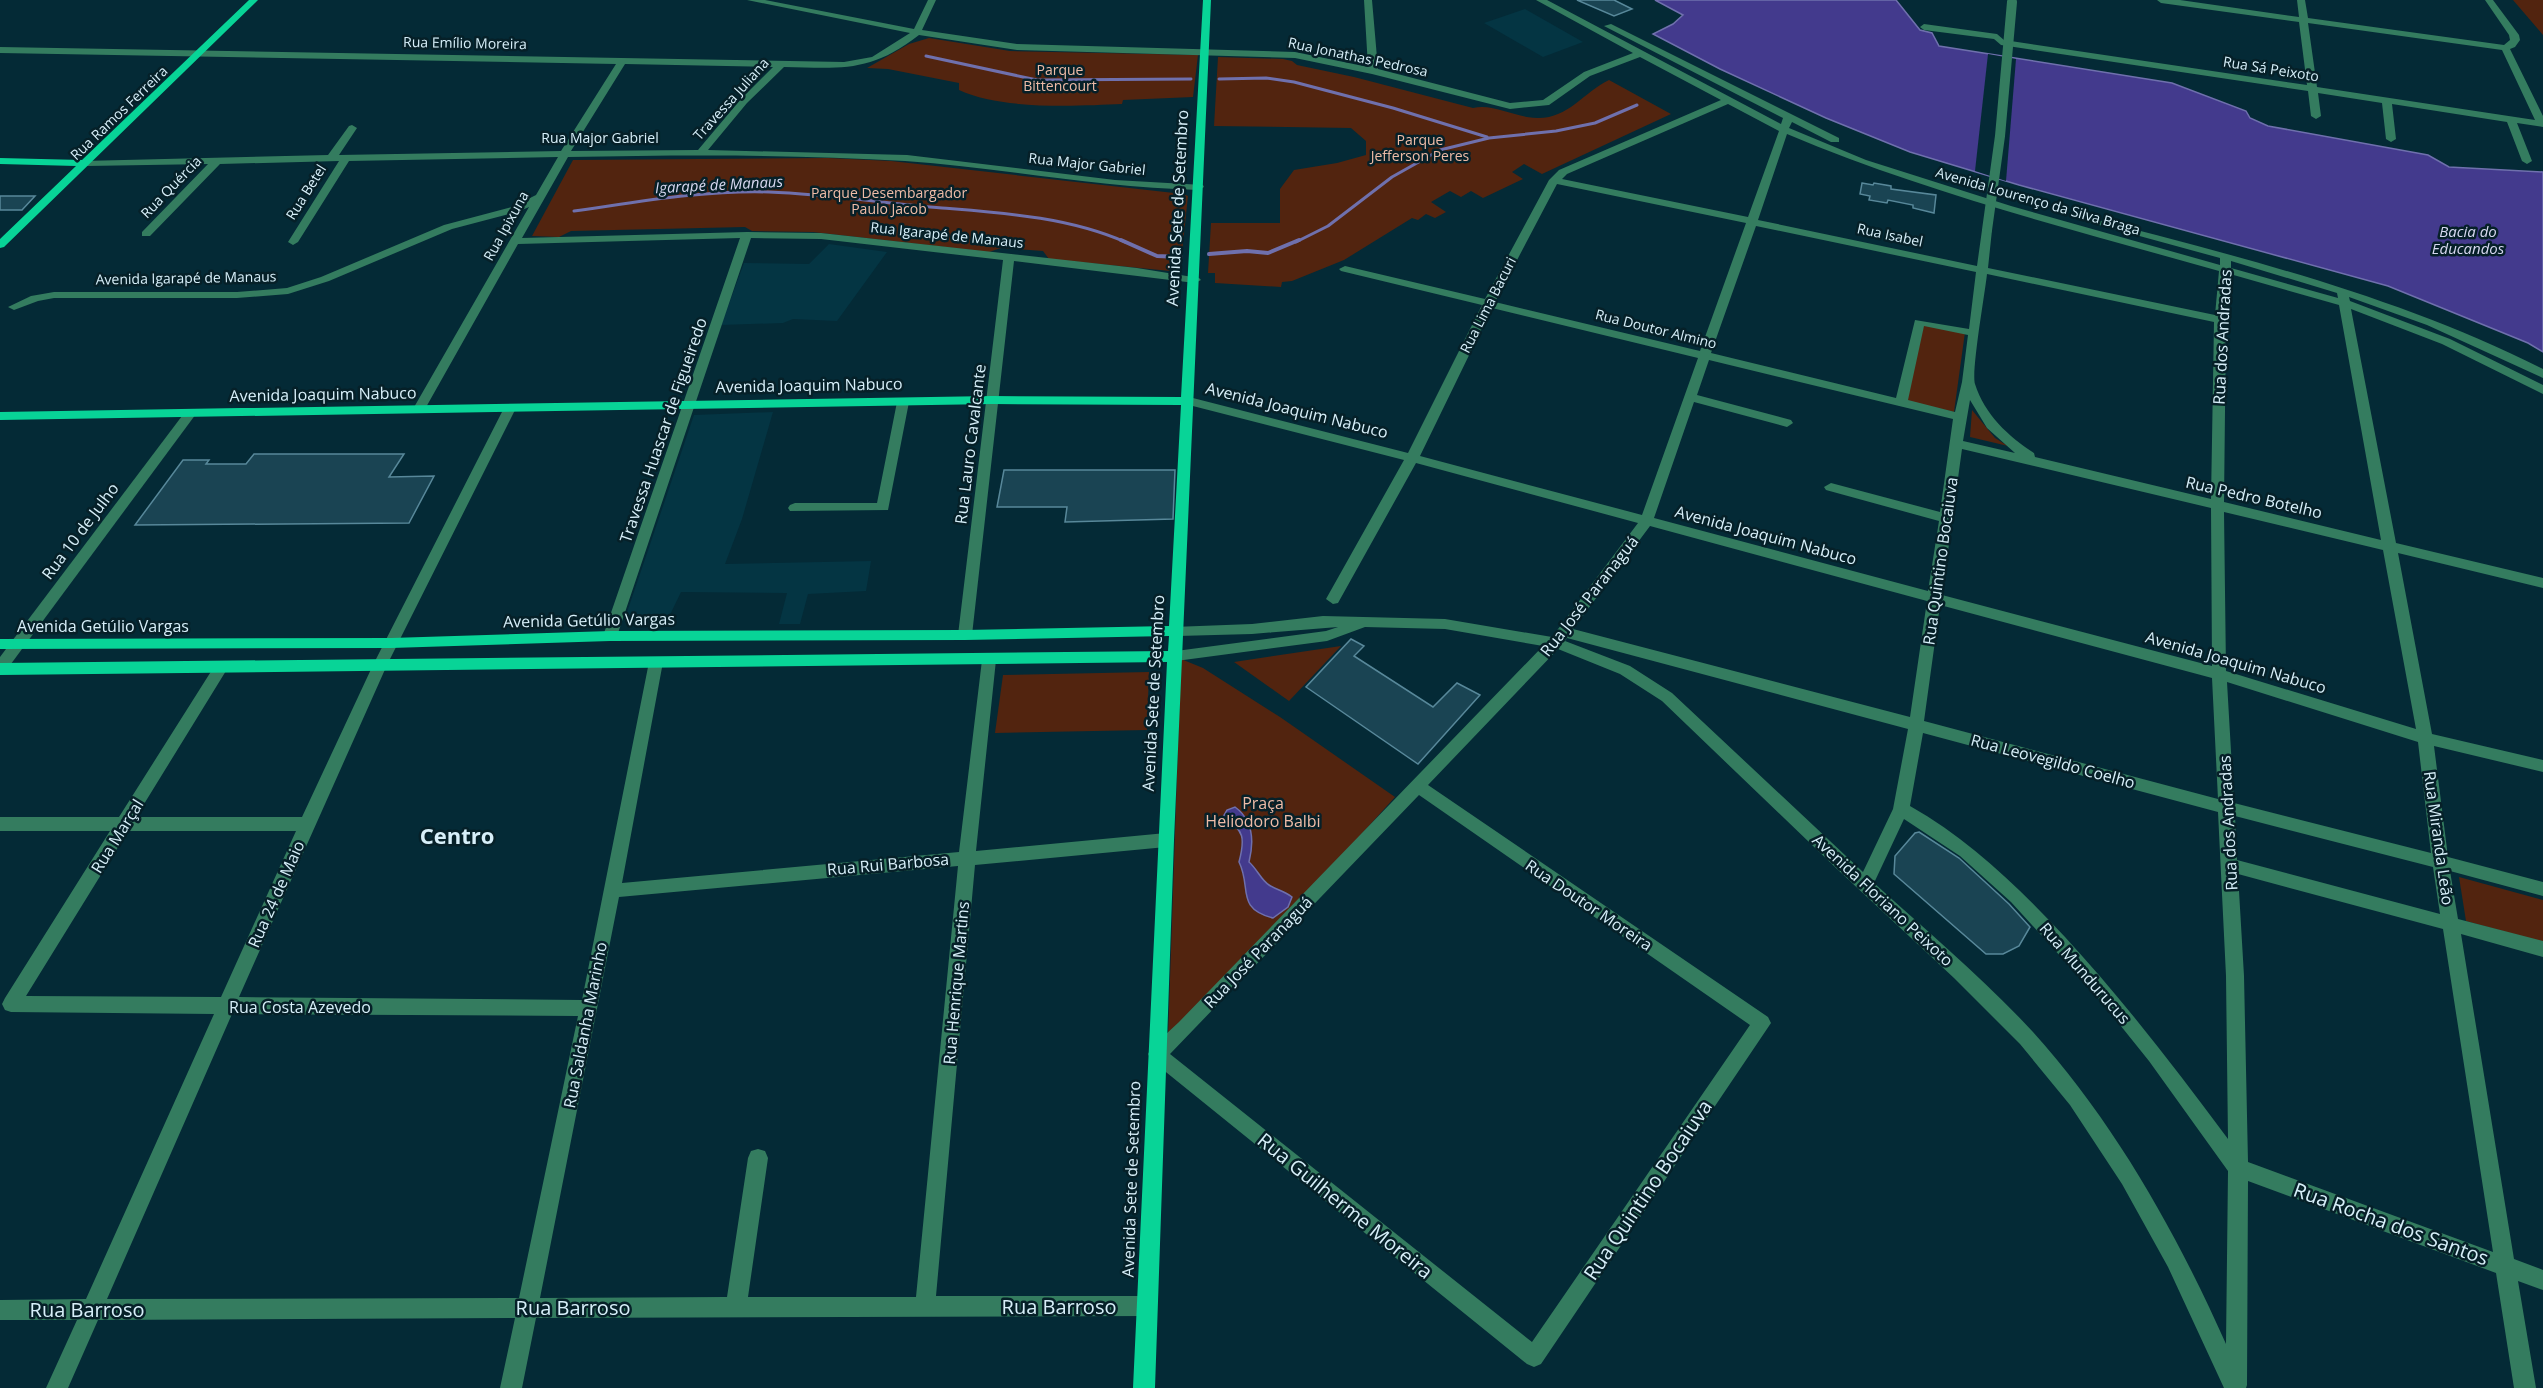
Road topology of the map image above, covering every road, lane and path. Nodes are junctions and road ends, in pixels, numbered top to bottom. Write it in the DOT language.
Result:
graph roads {
  1 [pos="254,0"];
  2 [pos="751,0"];
  3 [pos="932,0"];
  4 [pos="1207,0"];
  5 [pos="1368,0"];
  6 [pos="1540,0"];
  7 [pos="1559,0"];
  8 [pos="2161,0"];
  9 [pos="2301,0"];
  10 [pos="2489,0"];
  11 [pos="2012,1"];
  12 [pos="2304,20"];
  13 [pos="1924,27"];
  14 [pos="918,32"];
  15 [pos="947,37"];
  16 [pos="903,44"];
  17 [pos="2505,48"];
  18 [pos="0,50"];
  19 [pos="26,51"];
  20 [pos="202,52"];
  21 [pos="1206,52"];
  22 [pos="1640,54"];
  23 [pos="16,59"];
  24 [pos="623,60"];
  25 [pos="782,63"];
  26 [pos="1681,63"];
  27 [pos="1668,69"];
  28 [pos="1373,71"];
  29 [pos="2313,89"];
  30 [pos="1728,100"];
  31 [pos="2387,102"];
  32 [pos="2316,116"];
  33 [pos="2511,119"];
  34 [pos="1785,124"];
  35 [pos="2542,124"];
  36 [pos="352,128"];
  37 [pos="2391,139"];
  38 [pos="565,153"];
  39 [pos="701,153"];
  40 [pos="346,158"];
  41 [pos="331,159"];
  42 [pos="0,161"];
  43 [pos="217,161"];
  44 [pos="2527,161"];
  45 [pos="87,163"];
  46 [pos="1554,180"];
  47 [pos="1199,187"];
  48 [pos="538,198"];
  49 [pos="492,216"];
  50 [pos="1752,221"];
  51 [pos="146,234"];
  52 [pos="747,235"];
  53 [pos="517,237"];
  54 [pos="293,242"];
  55 [pos="0,245"];
  56 [pos="1009,258"];
  57 [pos="2226,264"];
  58 [pos="1345,269"];
  59 [pos="1982,270"];
  60 [pos="1195,280"];
  61 [pos="2343,297"];
  62 [pos="1488,304"];
  63 [pos="14,307"];
  64 [pos="2220,320"];
  65 [pos="1973,333"];
  66 [pos="1703,356"];
  67 [pos="2543,374"];
  68 [pos="1968,382"];
  69 [pos="2543,390"];
  70 [pos="1690,397"];
  71 [pos="992,400"];
  72 [pos="1189,401"];
  73 [pos="903,402"];
  74 [pos="1902,403"];
  75 [pos="690,405"];
  76 [pos="510,408"];
  77 [pos="419,409"];
  78 [pos="189,415"];
  79 [pos="0,416"];
  80 [pos="1960,417"];
  81 [pos="1787,423"];
  82 [pos="1956,443"];
  83 [pos="1412,458"];
  84 [pos="2040,463"];
  85 [pos="1831,487"];
  86 [pos="2218,505"];
  87 [pos="795,508"];
  88 [pos="1946,518"];
  89 [pos="1646,522"];
  90 [pos="2391,547"];
  91 [pos="2543,583"];
  92 [pos="1333,599"];
  93 [pos="1936,599"];
  94 [pos="1371,621"];
  95 [pos="1178,631"];
  96 [pos="965,635"];
  97 [pos="610,636"];
  98 [pos="1559,637"];
  99 [pos="391,643"];
  100 [pos="19,644"];
  101 [pos="0,645"];
  102 [pos="1176,656"];
  103 [pos="989,660"];
  104 [pos="656,662"];
  105 [pos="380,665"];
  106 [pos="222,666"];
  107 [pos="0,668"];
  108 [pos="2219,674"];
  109 [pos="1916,723"];
  110 [pos="2425,738"];
  111 [pos="2543,766"];
  112 [pos="1417,786"];
  113 [pos="2227,808"];
  114 [pos="1901,809"];
  115 [pos="0,824"];
  116 [pos="307,824"];
  117 [pos="125,825"];
  118 [pos="1166,840"];
  119 [pos="967,857"];
  120 [pos="2440,860"];
  121 [pos="2230,865"];
  122 [pos="1865,885"];
  123 [pos="2543,889"];
  124 [pos="611,891"];
  125 [pos="2452,925"];
  126 [pos="2543,949"];
  127 [pos="11,1004"];
  128 [pos="227,1007"];
  129 [pos="589,1008"];
  130 [pos="1762,1023"];
  131 [pos="1157,1054"];
  132 [pos="758,1158"];
  133 [pos="2238,1168"];
  134 [pos="2506,1267"];
  135 [pos="2543,1280"];
  136 [pos="1147,1306"];
  137 [pos="925,1307"];
  138 [pos="736,1308"];
  139 [pos="529,1309"];
  140 [pos="0,1310"];
  141 [pos="92,1310"];
  142 [pos="1534,1357"];
  143 [pos="57,1388"];
  144 [pos="511,1388"];
  145 [pos="1144,1388"];
  146 [pos="2236,1388"];
  147 [pos="2525,1388"];
  1 -- 20 [label="main road, Rua Ramos Ferreira"];
  2 -- 14 [label="street, Rua Jonathas Pedrosa"];
  3 -- 14 [label="street"];
  4 -- 21 [label="main road, Avenida Sete de Setembro"];
  5 -- 28 [label="street"];
  6 -- 22 [label="street, Avenida Lourenço da Silva Braga"];
  7 -- 26 [label="street, Avenida Lourenço da Silva Braga"];
  8 -- 12 [label="street"];
  9 -- 12 [label="street"];
  10 -- 17 [label="street"];
  11 -- 59 [label="street, Rua Quintino Bocaiuva, bridge"];
  12 -- 17 [label="street"];
  12 -- 29 [label="street"];
  13 -- 29 [label="street, Rua Sá Peixoto"];
  14 -- 15 [label="street, Rua Jonathas Pedrosa"];
  14 -- 16 [label="street, Rua Emílio Moreira"];
  15 -- 16 [label="street, Rua Jonathas Pedrosa"];
  15 -- 21 [label="street, Rua Jonathas Pedrosa"];
  16 -- 25 [label="street, Rua Emílio Moreira"];
  17 -- 35 [label="street"];
  18 -- 19 [label="street, Rua Emílio Moreira"];
  19 -- 20 [label="street, Rua Emílio Moreira"];
  19 -- 23 [label="street"];
  20 -- 24 [label="street, Rua Emílio Moreira"];
  20 -- 45 [label="main road, Rua Ramos Ferreira"];
  21 -- 28 [label="street, Rua Jonathas Pedrosa"];
  21 -- 47 [label="main road, Avenida Sete de Setembro"];
  22 -- 27 [label="street, Avenida Lourenço da Silva Braga"];
  22 -- 28 [label="street, Rua Jonathas Pedrosa"];
  24 -- 25 [label="street, Rua Emílio Moreira"];
  24 -- 38 [label="street, Rua Ipixuna"];
  25 -- 39 [label="street, Travessa Juliana"];
  26 -- 27 [label="street"];
  26 -- 34 [label="street, Avenida Lourenço da Silva Braga"];
  27 -- 30 [label="street, Avenida Lourenço da Silva Braga"];
  29 -- 31 [label="street, Rua Sá Peixoto"];
  29 -- 32 [label="street"];
  30 -- 34 [label="street, Avenida Lourenço da Silva Braga"];
  30 -- 46 [label="street"];
  31 -- 33 [label="street, Rua Sá Peixoto"];
  31 -- 37 [label="street"];
  33 -- 35 [label="street, Rua Sá Peixoto"];
  33 -- 44 [label="street"];
  34 -- 50 [label="street, Rua José Paranaguá"];
  34 -- 57 [label="street, Avenida Lourenço da Silva Braga"];
  36 -- 41 [label="street"];
  38 -- 39 [label="street, Rua Major Gabriel"];
  38 -- 40 [label="street, Rua Major Gabriel"];
  38 -- 48 [label="street, Rua Ipixuna"];
  39 -- 47 [label="street, Rua Major Gabriel"];
  40 -- 41 [label="street, Rua Major Gabriel"];
  40 -- 54 [label="street, Rua Betel"];
  41 -- 43 [label="street, Rua Major Gabriel"];
  42 -- 45 [label="main road, Rua Major Gabriel"];
  43 -- 45 [label="street, Rua Major Gabriel"];
  43 -- 51 [label="street, Rua Quércia"];
  45 -- 55 [label="main road, Rua Ramos Ferreira"];
  46 -- 50 [label="street, Rua Isabel"];
  46 -- 62 [label="street, Rua Lima Bacuri"];
  47 -- 60 [label="main road, Avenida Sete de Setembro"];
  48 -- 49 [label="street, Avenida Igarapé de Manaus"];
  48 -- 53 [label="street, Rua Ipixuna"];
  49 -- 53 [label="street"];
  49 -- 63 [label="street, Avenida Igarapé de Manaus"];
  50 -- 59 [label="street, Rua Isabel"];
  50 -- 66 [label="street, Rua José Paranaguá"];
  52 -- 53 [label="street, Rua Igarapé de Manaus"];
  52 -- 56 [label="street, Rua Igarapé de Manaus"];
  52 -- 75 [label="street, Travessa Huascar de Figueiredo"];
  53 -- 77 [label="street, Rua Ipixuna"];
  56 -- 60 [label="street, Rua Igarapé de Manaus"];
  56 -- 71 [label="street, Rua Lauro Cavalcante"];
  57 -- 61 [label="street, Avenida Lourenço da Silva Braga"];
  57 -- 64 [label="street, Rua dos Andradas"];
  58 -- 62 [label="street, Rua Doutor Almino"];
  59 -- 64 [label="street, Rua Isabel"];
  59 -- 65 [label="street, Rua Quintino Bocaiuva"];
  60 -- 72 [label="main road, Avenida Sete de Setembro"];
  61 -- 67 [label="street, Avenida Lourenço da Silva Braga"];
  61 -- 69 [label="street, Avenida Lourenço da Silva Braga"];
  61 -- 90 [label="street, Rua Miranda Leão"];
  62 -- 66 [label="street, Rua Doutor Almino"];
  62 -- 83 [label="street, Rua Lima Bacuri"];
  64 -- 86 [label="street, Rua dos Andradas"];
  65 -- 68 [label="street, Rua Quintino Bocaiuva"];
  65 -- 74 [label="street"];
  66 -- 70 [label="street, Rua José Paranaguá"];
  66 -- 74 [label="street, Rua Doutor Almino"];
  68 -- 80 [label="street, Rua Quintino Bocaiuva"];
  68 -- 84 [label="street"];
  70 -- 81 [label="street"];
  70 -- 89 [label="street, Rua José Paranaguá"];
  71 -- 72 [label="main road, Avenida Joaquim Nabuco"];
  71 -- 73 [label="main road, Avenida Joaquim Nabuco"];
  71 -- 96 [label="street, Rua Lauro Cavalcante"];
  72 -- 83 [label="street, Avenida Joaquim Nabuco"];
  72 -- 95 [label="main road, Avenida Sete de Setembro"];
  73 -- 75 [label="main road, Avenida Joaquim Nabuco"];
  73 -- 87 [label="street"];
  74 -- 80 [label="street, Rua Doutor Almino"];
  75 -- 76 [label="main road, Avenida Joaquim Nabuco"];
  75 -- 97 [label="street, Travessa Huascar de Figueiredo"];
  76 -- 77 [label="main road, Avenida Joaquim Nabuco"];
  76 -- 99 [label="street, Rua 24 de Maio"];
  77 -- 78 [label="main road, Avenida Joaquim Nabuco"];
  78 -- 79 [label="main road, Avenida Joaquim Nabuco"];
  78 -- 100 [label="street, Rua 10 de Julho"];
  80 -- 82 [label="street, Rua Quintino Bocaiuva"];
  82 -- 84 [label="street, Rua Pedro Botelho"];
  82 -- 88 [label="street, Rua Quintino Bocaiuva"];
  83 -- 89 [label="street, Avenida Joaquim Nabuco"];
  83 -- 92 [label="street, Rua Lima Bacuri"];
  84 -- 86 [label="street, Rua Pedro Botelho"];
  85 -- 88 [label="street"];
  86 -- 90 [label="street, Rua Pedro Botelho"];
  86 -- 108 [label="street, Rua dos Andradas"];
  88 -- 93 [label="street, Rua Quintino Bocaiuva"];
  89 -- 93 [label="street, Avenida Joaquim Nabuco"];
  89 -- 98 [label="street, Rua José Paranaguá"];
  90 -- 91 [label="street, Rua Pedro Botelho"];
  90 -- 110 [label="street, Rua Miranda Leão"];
  93 -- 108 [label="street, Avenida Joaquim Nabuco"];
  93 -- 109 [label="street, Rua Quintino Bocaiuva"];
  94 -- 95 [label="street, Avenida Floriano Peixoto"];
  94 -- 98 [label="street, Avenida Floriano Peixoto"];
  94 -- 102 [label="street, Avenida Floriano Peixoto"];
  95 -- 96 [label="main road, Avenida Getúlio Vargas"];
  95 -- 102 [label="main road, Avenida Sete de Setembro"];
  96 -- 97 [label="main road, Avenida Getúlio Vargas"];
  97 -- 99 [label="main road, Avenida Getúlio Vargas"];
  98 -- 109 [label="street, Rua Leovegildo Coelho"];
  98 -- 112 [label="street, Rua José Paranaguá"];
  98 -- 122 [label="street, Avenida Floriano Peixoto"];
  99 -- 100 [label="main road, Avenida Getúlio Vargas"];
  99 -- 105 [label="street, Rua 24 de Maio"];
  100 -- 101 [label="main road, Avenida Getúlio Vargas"];
  100 -- 107 [label="street, Rua 10 de Julho"];
  102 -- 103 [label="main road"];
  102 -- 118 [label="main road, Avenida Sete de Setembro"];
  103 -- 104 [label="main road"];
  103 -- 119 [label="street, Rua Henrique Martins"];
  104 -- 105 [label="main road"];
  104 -- 124 [label="street, Rua Saldanha Marinho"];
  105 -- 106 [label="main road"];
  105 -- 116 [label="street, Rua 24 de Maio"];
  106 -- 107 [label="main road"];
  106 -- 117 [label="street, Rua Marçal"];
  108 -- 110 [label="street, Avenida Joaquim Nabuco"];
  108 -- 113 [label="street, Rua dos Andradas"];
  109 -- 113 [label="street, Rua Leovegildo Coelho"];
  109 -- 114 [label="street, Rua Quintino Bocaiuva"];
  110 -- 111 [label="street, Avenida Joaquim Nabuco"];
  110 -- 120 [label="street, Rua Miranda Leão"];
  112 -- 130 [label="street, Rua Doutor Moreira"];
  112 -- 131 [label="street, Rua José Paranaguá"];
  113 -- 120 [label="street, Rua Leovegildo Coelho"];
  113 -- 121 [label="street, Rua dos Andradas"];
  114 -- 122 [label="street, Rua Quintino Bocaiuva"];
  114 -- 133 [label="street, Rua Mundurucus"];
  115 -- 117 [label="street"];
  116 -- 117 [label="street"];
  116 -- 128 [label="street, Rua 24 de Maio"];
  117 -- 127 [label="street, Rua Marçal"];
  118 -- 119 [label="street, Rua Rui Barbosa"];
  118 -- 131 [label="main road, Avenida Sete de Setembro"];
  119 -- 124 [label="street, Rua Rui Barbosa"];
  119 -- 137 [label="street, Rua Henrique Martins"];
  120 -- 123 [label="street, Rua Leovegildo Coelho"];
  120 -- 125 [label="street, Rua Miranda Leão"];
  121 -- 125 [label="street"];
  121 -- 133 [label="street, Rua dos Andradas"];
  122 -- 146 [label="street, Avenida Floriano Peixoto"];
  124 -- 129 [label="street, Rua Saldanha Marinho"];
  125 -- 126 [label="street"];
  125 -- 134 [label="street, Rua Miranda Leão"];
  127 -- 128 [label="street, Rua Costa Azevedo"];
  128 -- 129 [label="street, Rua Costa Azevedo"];
  128 -- 141 [label="street, Rua 24 de Maio"];
  129 -- 139 [label="street, Rua Saldanha Marinho"];
  130 -- 142 [label="street, Rua Quintino Bocaiuva"];
  131 -- 136 [label="main road, Avenida Sete de Setembro"];
  131 -- 142 [label="street, Rua Guilherme Moreira"];
  132 -- 138 [label="street"];
  133 -- 134 [label="street, Rua Rocha dos Santos"];
  133 -- 146 [label="street, Rua dos Andradas"];
  134 -- 135 [label="street, Rua Rocha dos Santos"];
  134 -- 147 [label="street, Rua Miranda Leão"];
  136 -- 137 [label="street, Rua Barroso"];
  136 -- 145 [label="main road, Avenida Sete de Setembro"];
  137 -- 138 [label="street, Rua Barroso"];
  138 -- 139 [label="street, Rua Barroso"];
  139 -- 141 [label="street, Rua Barroso"];
  139 -- 144 [label="street, Rua Saldanha Marinho"];
  140 -- 141 [label="street, Rua Barroso"];
  141 -- 143 [label="street, Rua 24 de Maio"];
}
